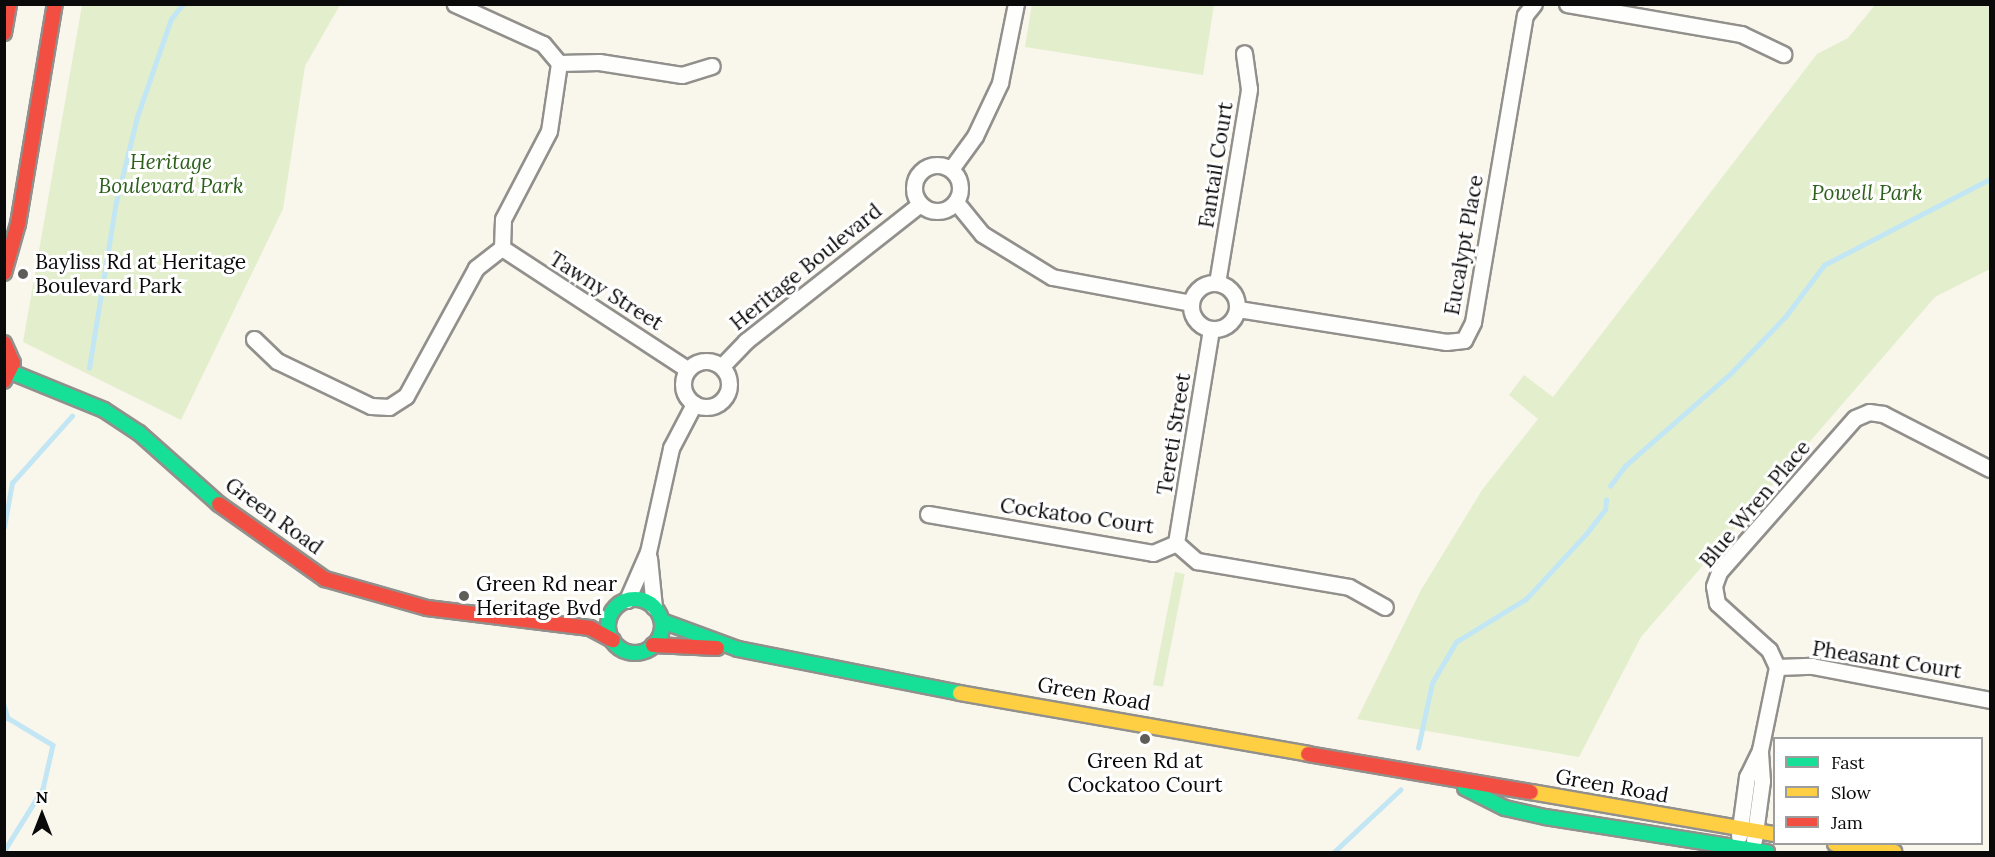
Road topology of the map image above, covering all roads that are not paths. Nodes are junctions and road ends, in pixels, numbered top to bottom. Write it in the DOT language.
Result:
graph roads {
  1 [pos="9,4"];
  2 [pos="55,4"];
  3 [pos="455,4"];
  4 [pos="1016,4"];
  5 [pos="1534,4"];
  6 [pos="1567,4"];
  7 [pos="4,33"];
  8 [pos="1244,53"];
  9 [pos="1783,54"];
  10 [pos="559,63"];
  11 [pos="712,66"];
  12 [pos="951,169"];
  13 [pos="956,202"];
  14 [pos="920,204"];
  15 [pos="502,248"];
  16 [pos="4,273"];
  17 [pos="1217,283"];
  18 [pos="1191,303"];
  19 [pos="1238,309"];
  20 [pos="1211,330"];
  21 [pos="254,339"];
  22 [pos="4,343"];
  23 [pos="722,366"];
  24 [pos="687,369"];
  25 [pos="8,377"];
  26 [pos="694,404"];
  27 [pos="1990,469"];
  28 [pos="928,514"];
  29 [pos="1176,543"];
  30 [pos="648,552"];
  31 [pos="627,600"];
  32 [pos="654,607"];
  33 [pos="1385,607"];
  34 [pos="614,609"];
  35 [pos="662,621"];
  36 [pos="542,624"];
  37 [pos="613,640"];
  38 [pos="653,645"];
  39 [pos="738,650"];
  40 [pos="1776,667"];
  41 [pos="1990,700"];
  42 [pos="1443,777"];
  43 [pos="1748,830"];
  44 [pos="1773,834"];
  45 [pos="1848,845"];
  46 [pos="1696,847"];
  47 [pos="1749,851"];
  48 [pos="1894,852"];
  1 -- 7 [label="street"];
  2 -- 16 [label="street"];
  3 -- 10 [label="street"];
  4 -- 12 [label="street"];
  5 -- 19 [label="street, Eucalypt Place"];
  6 -- 9 [label="street"];
  8 -- 17 [label="street, Fantail Court"];
  10 -- 11 [label="street"];
  10 -- 15 [label="street"];
  12 -- 13 [label="street"];
  12 -- 14 [label="street"];
  13 -- 14 [label="street"];
  13 -- 18 [label="street"];
  14 -- 23 [label="street, Heritage Boulevard"];
  15 -- 21 [label="street"];
  15 -- 24 [label="street, Tawny Street"];
  17 -- 18 [label="street"];
  17 -- 19 [label="street"];
  18 -- 20 [label="street"];
  19 -- 20 [label="street"];
  20 -- 29 [label="street, Tereti Street"];
  22 -- 25 [label="street"];
  23 -- 24 [label="street"];
  23 -- 26 [label="street"];
  24 -- 26 [label="street"];
  25 -- 36 [label="street, Green Road"];
  26 -- 30 [label="street"];
  27 -- 40 [label="street, Blue Wren Place"];
  28 -- 29 [label="street, Cockatoo Court"];
  29 -- 33 [label="street, Cockatoo Court"];
  30 -- 31 [label="street"];
  30 -- 32 [label="street"];
  31 -- 32 [label="street"];
  31 -- 34 [label="street"];
  32 -- 35 [label="street"];
  34 -- 36 [label="street, Green Road"];
  34 -- 37 [label="street"];
  35 -- 38 [label="street"];
  35 -- 39 [label="street, Green Road"];
  36 -- 37 [label="street, Green Road"];
  37 -- 38 [label="street"];
  38 -- 39 [label="street, Green Road"];
  39 -- 42 [label="street, Green Road"];
  40 -- 41 [label="street, Pheasant Court"];
  40 -- 43 [label="street"];
  42 -- 43 [label="street, Green Road"];
  42 -- 46 [label="street, Green Road"];
  43 -- 44 [label="street, Green Road"];
  43 -- 47 [label="street"];
  45 -- 48 [label="street"];
  46 -- 47 [label="street, Green Road"];
}
